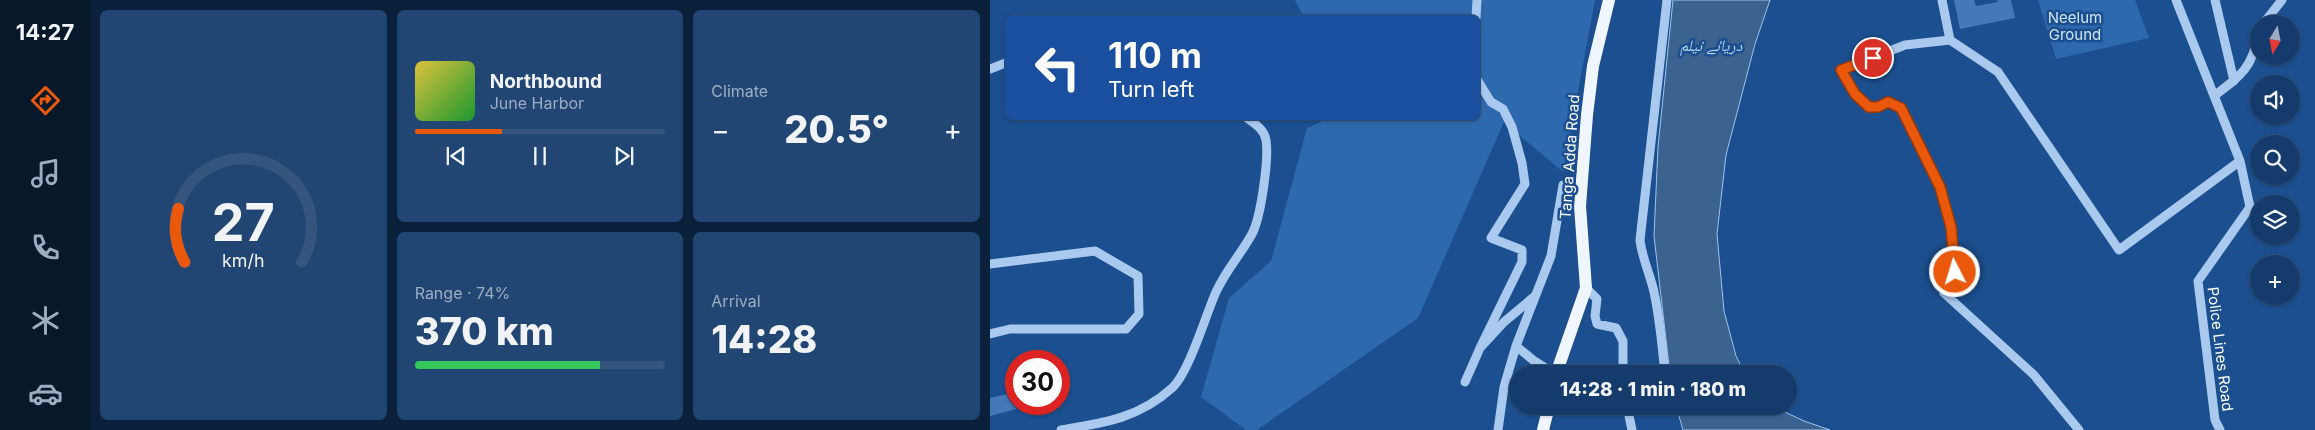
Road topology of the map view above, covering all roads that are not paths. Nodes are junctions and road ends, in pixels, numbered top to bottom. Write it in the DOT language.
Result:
graph roads {
  1 [pos="1477,0"];
  2 [pos="1609,0"];
  3 [pos="1667,0"];
  4 [pos="1942,0"];
  5 [pos="2176,0"];
  6 [pos="2215,0"];
  7 [pos="2282,0"];
  8 [pos="1476,15"];
  9 [pos="2270,15"];
  10 [pos="1950,40"];
  11 [pos="2250,59"];
  12 [pos="1005,63"];
  13 [pos="990,69"];
  14 [pos="2234,81"];
  15 [pos="1480,84"];
  16 [pos="2214,96"];
  17 [pos="1250,120"];
  18 [pos="2240,161"];
  19 [pos="1563,185"];
  20 [pos="990,264"];
  21 [pos="1586,288"];
  22 [pos="1537,294"];
  23 [pos="990,334"];
  24 [pos="1516,346"];
  25 [pos="1480,348"];
  26 [pos="1541,365"];
  27 [pos="1559,365"];
  28 [pos="1623,365"];
  29 [pos="1664,365"];
  30 [pos="1465,382"];
  31 [pos="1546,415"];
  32 [pos="1629,415"];
  33 [pos="1061,430"];
  34 [pos="1498,430"];
  35 [pos="1543,430"];
  36 [pos="1632,430"];
  37 [pos="2079,430"];
  38 [pos="2220,430"];
  1 -- 8 [label="street"];
  2 -- 21 [label="main road, Tanga Adda Road"];
  3 -- 29 [label="street"];
  4 -- 10 [label="street"];
  5 -- 16 [label="street, Police Lines Road"];
  6 -- 14 [label="street"];
  7 -- 9 [label="street"];
  10 -- 18 [label="street"];
  10 -- 37 [label="street"];
  11 -- 14 [label="street"];
  12 -- 13 [label="street"];
  14 -- 16 [label="street"];
  15 -- 25 [label="street"];
  16 -- 18 [label="street, Police Lines Road"];
  17 -- 33 [label="street"];
  18 -- 38 [label="street, Police Lines Road"];
  19 -- 22 [label="street"];
  20 -- 23 [label="street"];
  21 -- 27 [label="main road, Tanga Adda Road"];
  21 -- 28 [label="street"];
  22 -- 24 [label="street"];
  22 -- 25 [label="street"];
  24 -- 26 [label="street"];
  24 -- 34 [label="street"];
  25 -- 30 [label="street"];
  31 -- 35 [label="main road"];
  32 -- 36 [label="street"];
}
